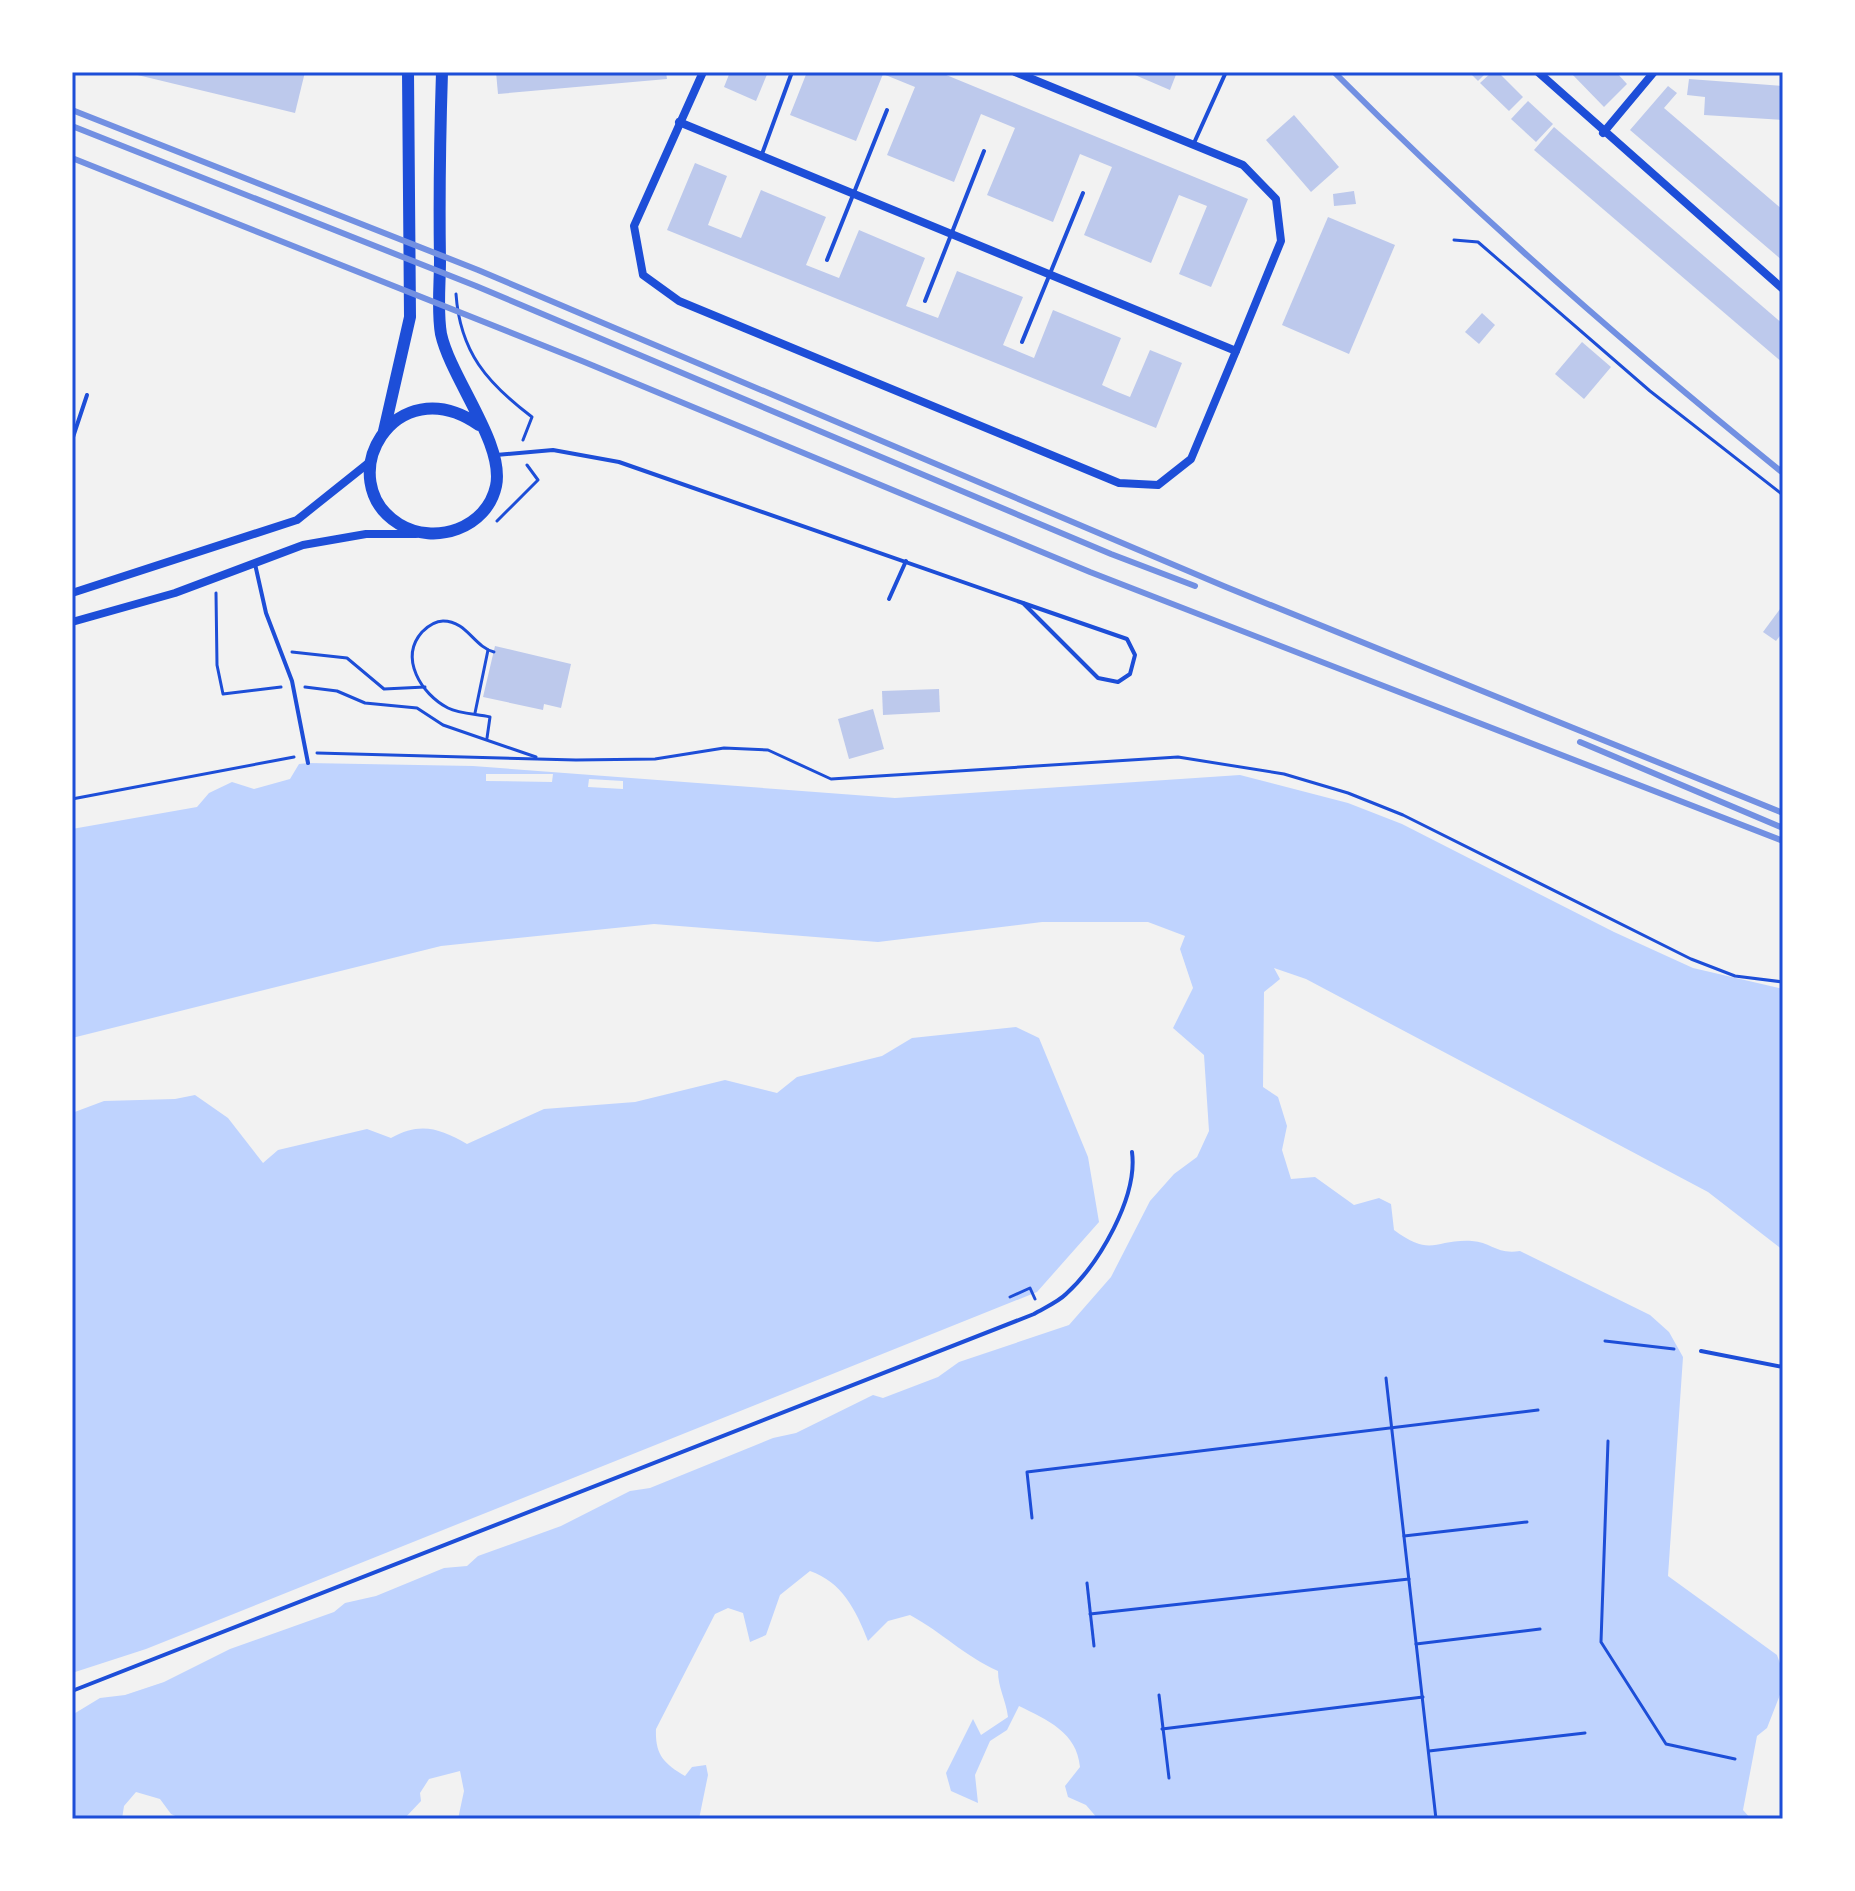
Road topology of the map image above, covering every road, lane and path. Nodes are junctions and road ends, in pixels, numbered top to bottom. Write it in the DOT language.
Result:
graph roads {
  1 [pos="408,72"];
  2 [pos="442,72"];
  3 [pos="703,72"];
  4 [pos="792,72"];
  5 [pos="1015,72"];
  6 [pos="1226,72"];
  7 [pos="1538,72"];
  8 [pos="1654,72"];
  9 [pos="887,110"];
  10 [pos="679,122"];
  11 [pos="1603,133"];
  12 [pos="1193,145"];
  13 [pos="984,151"];
  14 [pos="761,156"];
  15 [pos="1083,193"];
  16 [pos="853,194"];
  17 [pos="951,234"];
  18 [pos="1454,240"];
  19 [pos="827,260"];
  20 [pos="1049,274"];
  21 [pos="1783,289"];
  22 [pos="925,301"];
  23 [pos="1022,342"];
  24 [pos="1236,351"];
  25 [pos="87,395"];
  26 [pos="479,425"];
  27 [pos="384,431"];
  28 [pos="72,440"];
  29 [pos="496,455"];
  30 [pos="371,461"];
  31 [pos="1783,495"];
  32 [pos="425,534"];
  33 [pos="906,561"];
  34 [pos="255,564"];
  35 [pos="216,591"];
  36 [pos="72,593"];
  37 [pos="889,599"];
  38 [pos="1023,603"];
  39 [pos="72,622"];
  40 [pos="280,650"];
  41 [pos="486,650"];
  42 [pos="494,652"];
  43 [pos="277,687"];
  44 [pos="313,687"];
  45 [pos="425,687"];
  46 [pos="475,714"];
  47 [pos="487,738"];
  48 [pos="308,763"];
  49 [pos="1783,982"];
  50 [pos="1132,1152"];
  51 [pos="1010,1297"];
  52 [pos="1041,1310"];
  53 [pos="1605,1341"];
  54 [pos="1674,1349"];
  55 [pos="1701,1351"];
  56 [pos="1783,1367"];
  57 [pos="1386,1378"];
  58 [pos="1538,1410"];
  59 [pos="1608,1441"];
  60 [pos="1032,1518"];
  61 [pos="1527,1522"];
  62 [pos="1404,1536"];
  63 [pos="1409,1579"];
  64 [pos="1087,1583"];
  65 [pos="1090,1614"];
  66 [pos="1540,1629"];
  67 [pos="1416,1644"];
  68 [pos="1094,1646"];
  69 [pos="72,1691"];
  70 [pos="1159,1695"];
  71 [pos="1423,1697"];
  72 [pos="1162,1729"];
  73 [pos="1585,1733"];
  74 [pos="1429,1751"];
  75 [pos="1735,1759"];
  76 [pos="1169,1778"];
  77 [pos="1436,1819"];
  1 -- 27 [label="main road"];
  2 -- 26 [label="main road"];
  3 -- 10 [label="street"];
  4 -- 14 [label="lane"];
  5 -- 12 [label="street"];
  6 -- 12 [label="lane"];
  7 -- 11 [label="street"];
  8 -- 11 [label="street"];
  9 -- 16 [label="lane"];
  10 -- 14 [label="street"];
  10 -- 24 [label="street"];
  11 -- 21 [label="street"];
  12 -- 24 [label="street"];
  13 -- 17 [label="lane"];
  14 -- 16 [label="street"];
  15 -- 20 [label="lane"];
  16 -- 17 [label="street"];
  16 -- 19 [label="lane"];
  17 -- 20 [label="street"];
  17 -- 22 [label="lane"];
  18 -- 31 [label="path"];
  20 -- 23 [label="lane"];
  20 -- 24 [label="street"];
  25 -- 28 [label="lane"];
  26 -- 27 [label="main road"];
  26 -- 29 [label="main road"];
  27 -- 30 [label="main road"];
  29 -- 32 [label="main road"];
  29 -- 33 [label="lane"];
  30 -- 32 [label="main road"];
  30 -- 36 [label="street"];
  32 -- 34 [label="street"];
  33 -- 37 [label="lane"];
  33 -- 38 [label="lane"];
  34 -- 39 [label="street"];
  34 -- 40 [label="lane"];
  35 -- 43 [label="path"];
  38 -- 38 [label="lane"];
  40 -- 45 [label="path"];
  40 -- 48 [label="lane"];
  41 -- 42 [label="path"];
  41 -- 45 [label="path"];
  41 -- 46 [label="path"];
  44 -- 47 [label="path"];
  45 -- 46 [label="path"];
  46 -- 47 [label="path"];
  47 -- 49 [label="path"];
  50 -- 52 [label="lane"];
  51 -- 52 [label="path"];
  52 -- 69 [label="lane"];
  53 -- 54 [label="path"];
  55 -- 56 [label="lane"];
  57 -- 62 [label="path"];
  58 -- 60 [label="path"];
  59 -- 75 [label="path"];
  61 -- 62 [label="path"];
  62 -- 63 [label="path"];
  63 -- 65 [label="path"];
  63 -- 67 [label="path"];
  64 -- 65 [label="path"];
  65 -- 68 [label="path"];
  66 -- 67 [label="path"];
  67 -- 71 [label="path"];
  70 -- 72 [label="path"];
  71 -- 72 [label="path"];
  71 -- 74 [label="path"];
  72 -- 76 [label="path"];
  73 -- 74 [label="path"];
  74 -- 77 [label="path"];
}
